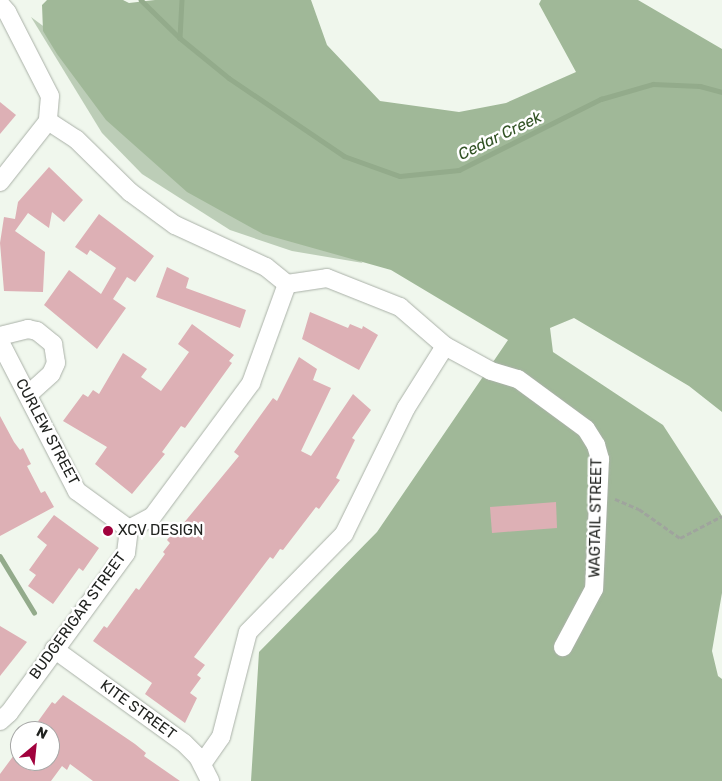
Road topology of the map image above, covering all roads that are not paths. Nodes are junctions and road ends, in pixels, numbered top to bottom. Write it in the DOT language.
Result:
graph roads {
  1 [pos="0,4"];
  2 [pos="48,121"];
  3 [pos="0,182"];
  4 [pos="287,284"];
  5 [pos="0,336"];
  6 [pos="0,342"];
  7 [pos="444,346"];
  8 [pos="28,395"];
  9 [pos="129,529"];
  10 [pos="563,647"];
  11 [pos="54,649"];
  12 [pos="0,721"];
  13 [pos="202,764"];
  14 [pos="210,781"];
  1 -- 2 [label="street"];
  2 -- 3 [label="street"];
  2 -- 4 [label="street"];
  4 -- 7 [label="street, WAGTAIL STREET"];
  4 -- 9 [label="street"];
  5 -- 8 [label="street"];
  6 -- 8 [label="street, CURLEW STREET"];
  7 -- 10 [label="street, WAGTAIL STREET"];
  7 -- 13 [label="street"];
  8 -- 9 [label="street, CURLEW STREET"];
  9 -- 11 [label="street, BUDGERIGAR STREET"];
  11 -- 12 [label="street, BUDGERIGAR STREET"];
  11 -- 13 [label="street, KITE STREET"];
  13 -- 14 [label="street, KITE STREET"];
}
